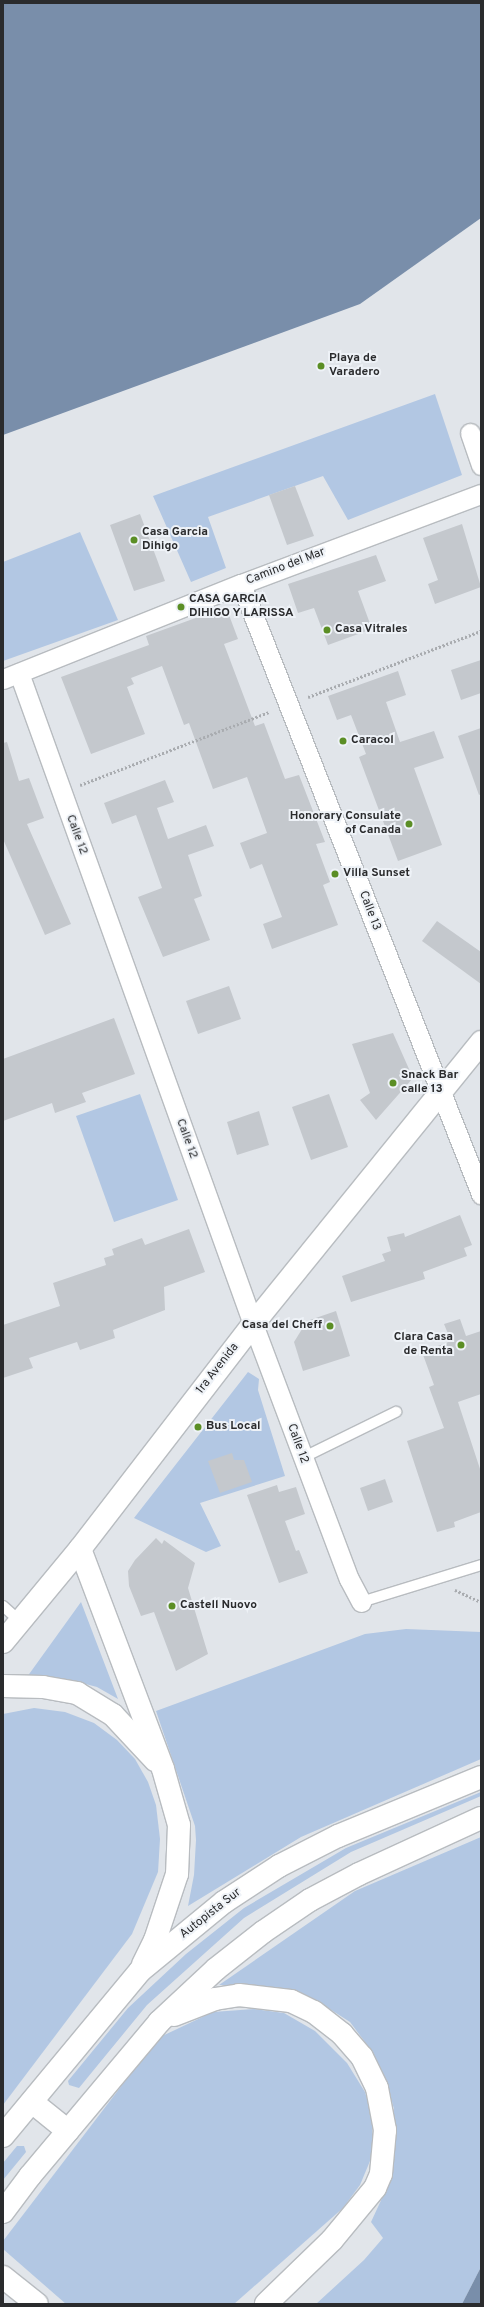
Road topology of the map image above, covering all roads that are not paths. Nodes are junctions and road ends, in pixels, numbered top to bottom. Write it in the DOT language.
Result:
graph roads {
  1 [pos="470,433"];
  2 [pos="481,465"];
  3 [pos="481,494"];
  4 [pos="241,584"];
  5 [pos="11,676"];
  6 [pos="481,1042"];
  7 [pos="440,1094"];
  8 [pos="481,1194"];
  9 [pos="253,1324"];
  10 [pos="396,1412"];
  11 [pos="302,1458"];
  12 [pos="80,1548"];
  13 [pos="481,1565"];
  14 [pos="361,1602"];
  15 [pos="3,1606"];
  16 [pos="21,1623"];
  17 [pos="3,1642"];
  18 [pos="3,1686"];
  19 [pos="163,1768"];
  20 [pos="481,1777"];
  21 [pos="481,1818"];
  22 [pos="140,1971"];
  23 [pos="159,2022"];
  24 [pos="32,2102"];
  25 [pos="68,2130"];
  26 [pos="3,2136"];
  27 [pos="3,2212"];
  28 [pos="3,2278"];
  29 [pos="37,2304"];
  30 [pos="266,2304"];
  1 -- 2 [label="street"];
  3 -- 4 [label="street, Camino del Mar"];
  4 -- 5 [label="street, Camino del Mar"];
  4 -- 7 [label="street, Calle 13"];
  5 -- 9 [label="street, Calle 12"];
  6 -- 7 [label="main road, 1ra Avenida"];
  7 -- 8 [label="street, Calle 13"];
  7 -- 9 [label="main road, 1ra Avenida"];
  9 -- 11 [label="street, Calle 12"];
  9 -- 12 [label="main road, 1ra Avenida"];
  10 -- 11 [label="lane"];
  11 -- 14 [label="street, Calle 12"];
  12 -- 16 [label="main road, 1ra Avenida"];
  12 -- 19 [label="main road"];
  13 -- 14 [label="lane"];
  15 -- 16 [label="lane"];
  16 -- 17 [label="main road, 1ra Avenida"];
  18 -- 19 [label="main road"];
  19 -- 22 [label="main road"];
  20 -- 22 [label="main road, Autopista Sur"];
  21 -- 23 [label="main road"];
  22 -- 24 [label="main road, Autopista Sur"];
  23 -- 25 [label="main road"];
  23 -- 30 [label="main road"];
  24 -- 25 [label="main road"];
  24 -- 26 [label="main road, Autopista Sur"];
  25 -- 27 [label="main road"];
  28 -- 29 [label="main road"];
}
